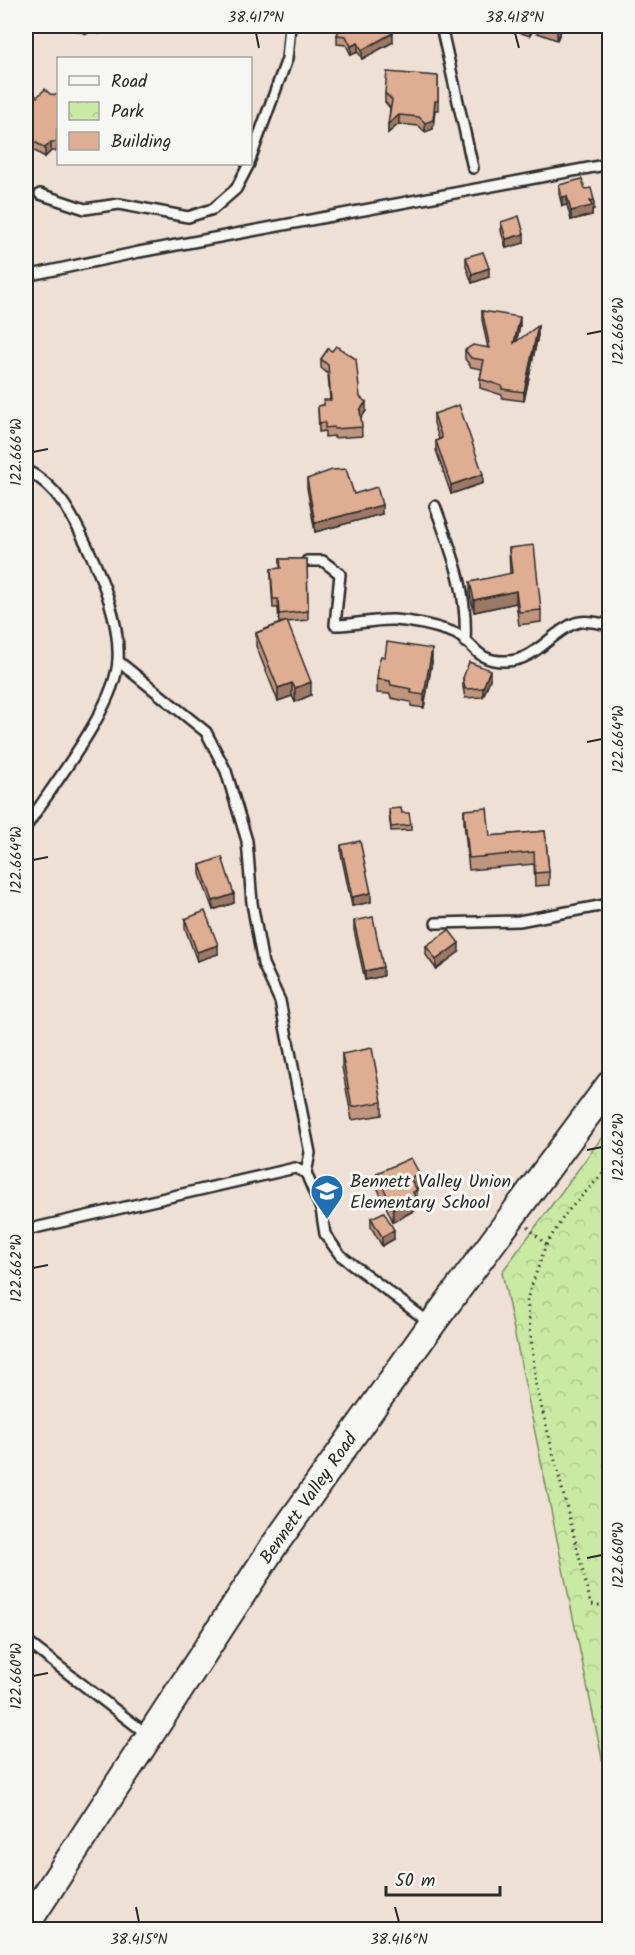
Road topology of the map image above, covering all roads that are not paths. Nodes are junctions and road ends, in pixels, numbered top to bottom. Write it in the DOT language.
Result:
graph roads {
  1 [pos="290,26"];
  2 [pos="441,26"];
  3 [pos="252,156"];
  4 [pos="609,164"];
  5 [pos="248,165"];
  6 [pos="473,168"];
  7 [pos="40,194"];
  8 [pos="26,276"];
  9 [pos="26,470"];
  10 [pos="435,506"];
  11 [pos="307,561"];
  12 [pos="609,625"];
  13 [pos="465,642"];
  14 [pos="118,661"];
  15 [pos="26,827"];
  16 [pos="609,904"];
  17 [pos="436,923"];
  18 [pos="609,1084"];
  19 [pos="306,1173"];
  20 [pos="26,1230"];
  21 [pos="432,1324"];
  22 [pos="26,1641"];
  23 [pos="148,1735"];
  24 [pos="26,1925"];
  1 -- 3 [label="lane"];
  2 -- 6 [label="lane"];
  4 -- 8 [label="lane"];
  5 -- 7 [label="lane"];
  9 -- 14 [label="lane"];
  10 -- 13 [label="lane"];
  11 -- 13 [label="lane"];
  12 -- 13 [label="lane"];
  14 -- 15 [label="lane"];
  14 -- 19 [label="lane"];
  16 -- 17 [label="lane"];
  18 -- 21 [label="street, Bennett Valley Road"];
  19 -- 20 [label="lane"];
  19 -- 21 [label="lane"];
  21 -- 23 [label="street, Bennett Valley Road"];
  22 -- 23 [label="lane"];
  23 -- 24 [label="street, Bennett Valley Road"];
}
